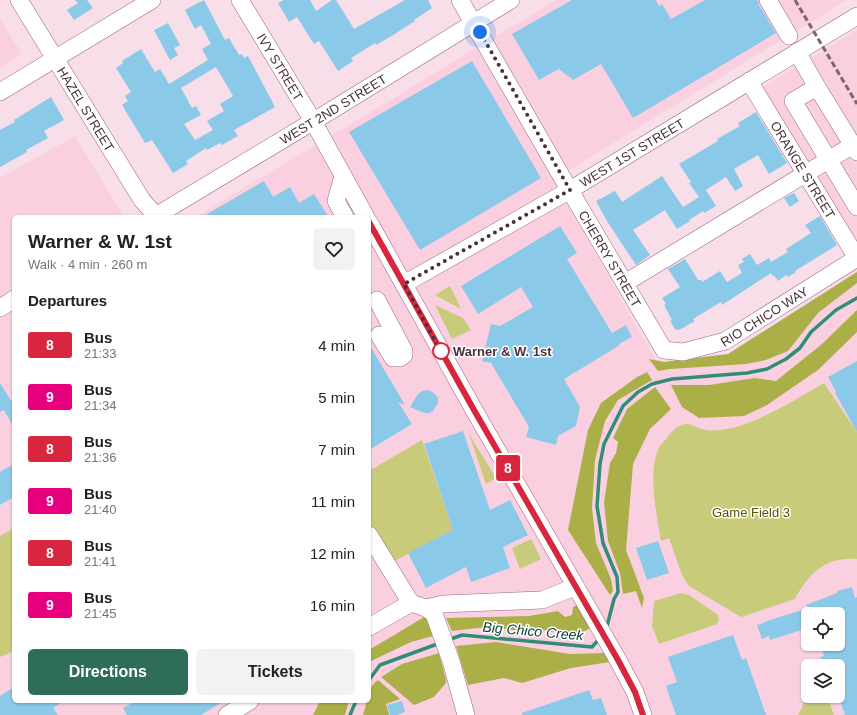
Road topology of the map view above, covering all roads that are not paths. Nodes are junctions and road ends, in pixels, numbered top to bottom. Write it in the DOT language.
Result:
graph roads {
  1 [pos="19,0"];
  2 [pos="152,0"];
  3 [pos="240,0"];
  4 [pos="460,0"];
  5 [pos="511,0"];
  6 [pos="768,0"];
  7 [pos="857,16"];
  8 [pos="475,23"];
  9 [pos="789,36"];
  10 [pos="797,52"];
  11 [pos="54,59"];
  12 [pos="750,81"];
  13 [pos="817,87"];
  14 [pos="0,92"];
  15 [pos="313,121"];
  16 [pos="855,148"];
  17 [pos="828,160"];
  18 [pos="806,174"];
  19 [pos="344,176"];
  20 [pos="570,190"];
  21 [pos="857,207"];
  22 [pos="153,215"];
  23 [pos="158,215"];
  24 [pos="344,215"];
  25 [pos="365,215"];
  26 [pos="371,228"];
  27 [pos="374,238"];
  28 [pos="857,258"];
  29 [pos="625,283"];
  30 [pos="404,284"];
  31 [pos="12,300"];
  32 [pos="377,300"];
  33 [pos="0,308"];
  34 [pos="379,335"];
  35 [pos="664,350"];
  36 [pos="371,538"];
  37 [pos="576,587"];
  38 [pos="419,605"];
  39 [pos="371,626"];
  40 [pos="247,703"];
  41 [pos="227,715"];
  42 [pos="466,715"];
  43 [pos="643,715"];
  1 -- 11 [label="street, HAZEL STREET"];
  2 -- 11 [label="street"];
  3 -- 15 [label="street, IVY STREET"];
  4 -- 8 [label="street, CHERRY STREET"];
  5 -- 8 [label="street, WEST 2ND STREET"];
  6 -- 9 [label="street"];
  7 -- 10 [label="street, WEST 1ST STREET"];
  8 -- 15 [label="street, WEST 2ND STREET"];
  8 -- 20 [label="street, CHERRY STREET"];
  10 -- 12 [label="street, WEST 1ST STREET"];
  10 -- 13 [label="street"];
  11 -- 14 [label="street"];
  11 -- 22 [label="street, HAZEL STREET"];
  12 -- 18 [label="street, ORANGE STREET"];
  12 -- 20 [label="street, WEST 1ST STREET"];
  13 -- 16 [label="street"];
  13 -- 17 [label="street"];
  15 -- 19 [label="street, IVY STREET"];
  15 -- 23 [label="street, WEST 2ND STREET"];
  16 -- 17 [label="street"];
  17 -- 18 [label="street"];
  17 -- 21 [label="street"];
  18 -- 28 [label="street, ORANGE STREET"];
  18 -- 29 [label="street"];
  19 -- 24 [label="street"];
  19 -- 25 [label="street, IVY STREET"];
  20 -- 29 [label="street, CHERRY STREET"];
  20 -- 30 [label="street, WEST 1ST STREET"];
  26 -- 27 [label="street"];
  27 -- 30 [label="street"];
  28 -- 35 [label="street, RIO CHICO WAY"];
  29 -- 35 [label="street, CHERRY STREET"];
  30 -- 37 [label="street"];
  31 -- 33 [label="street"];
  32 -- 34 [label="street"];
  36 -- 38 [label="street"];
  37 -- 38 [label="street"];
  37 -- 43 [label="street"];
  38 -- 39 [label="street"];
  38 -- 42 [label="street"];
  40 -- 41 [label="street"];
}
